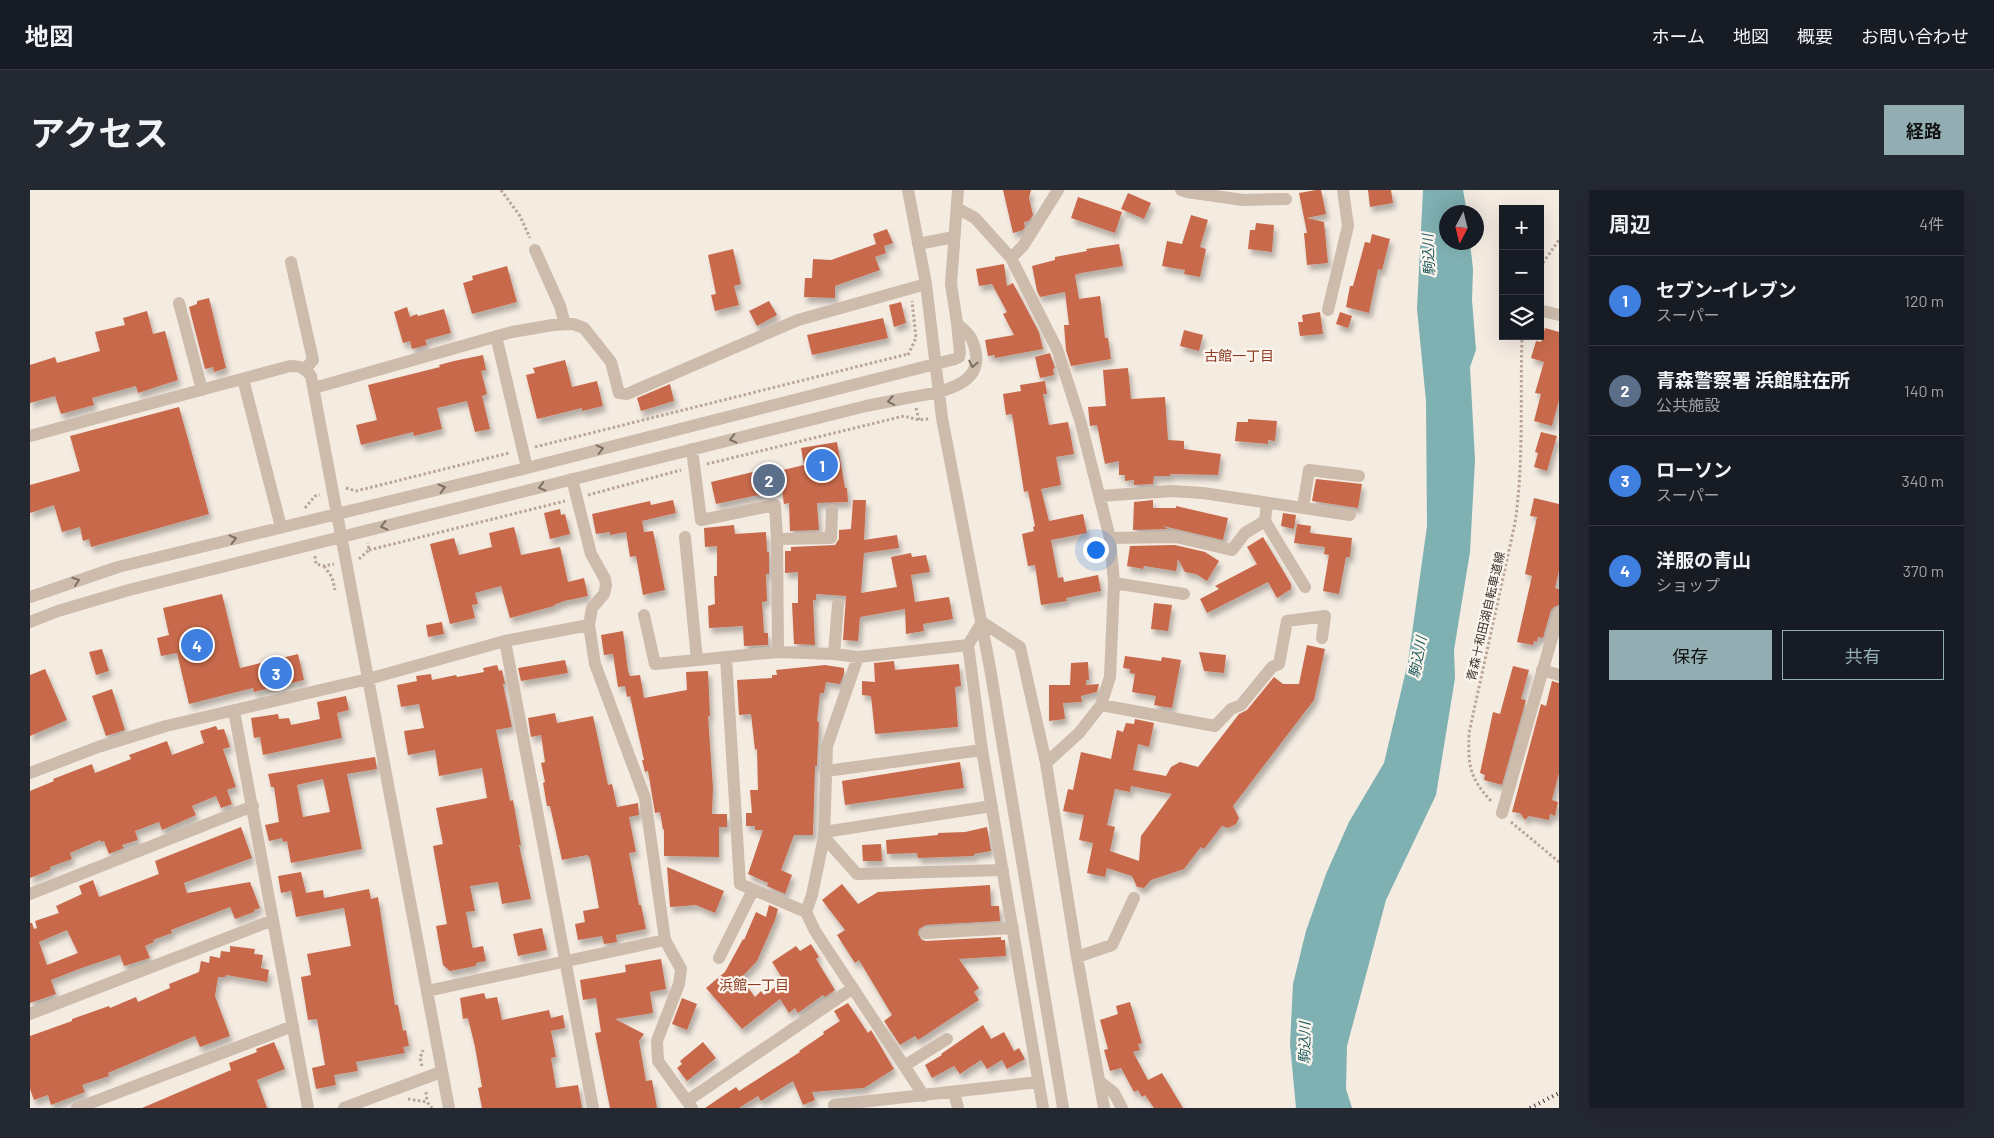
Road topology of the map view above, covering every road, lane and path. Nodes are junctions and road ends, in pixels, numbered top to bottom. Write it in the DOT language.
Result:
graph roads {
  1 [pos="501,190"];
  2 [pos="908,190"];
  3 [pos="958,190"];
  4 [pos="1058,190"];
  5 [pos="1181,190"];
  6 [pos="1343,190"];
  7 [pos="1286,199"];
  8 [pos="957,208"];
  9 [pos="954,238"];
  10 [pos="1559,240"];
  11 [pos="918,244"];
  12 [pos="535,250"];
  13 [pos="1011,258"];
  14 [pos="1544,261"];
  15 [pos="291,262"];
  16 [pos="926,284"];
  17 [pos="179,303"];
  18 [pos="1328,310"];
  19 [pos="1544,311"];
  20 [pos="1559,315"];
  21 [pos="957,323"];
  22 [pos="565,324"];
  23 [pos="496,336"];
  24 [pos="1522,340"];
  25 [pos="908,354"];
  26 [pos="936,365"];
  27 [pos="305,369"];
  28 [pos="244,379"];
  29 [pos="314,388"];
  30 [pos="202,390"];
  31 [pos="939,392"];
  32 [pos="942,418"];
  33 [pos="30,436"];
  34 [pos="692,449"];
  35 [pos="523,450"];
  36 [pos="695,467"];
  37 [pos="527,468"];
  38 [pos="1359,476"];
  39 [pos="572,479"];
  40 [pos="356,490"];
  41 [pos="1100,496"];
  42 [pos="577,498"];
  43 [pos="1267,502"];
  44 [pos="1303,507"];
  45 [pos="832,510"];
  46 [pos="336,514"];
  47 [pos="1350,515"];
  48 [pos="1265,521"];
  49 [pos="281,527"];
  50 [pos="342,537"];
  51 [pos="686,537"];
  52 [pos="1110,538"];
  53 [pos="778,539"];
  54 [pos="369,550"];
  55 [pos="1114,583"];
  56 [pos="1305,587"];
  57 [pos="1184,594"];
  58 [pos="30,597"];
  59 [pos="838,604"];
  60 [pos="1559,613"];
  61 [pos="644,615"];
  62 [pos="30,622"];
  63 [pos="982,622"];
  64 [pos="589,625"];
  65 [pos="1322,638"];
  66 [pos="505,641"];
  67 [pos="968,645"];
  68 [pos="778,652"];
  69 [pos="834,654"];
  70 [pos="726,657"];
  71 [pos="858,657"];
  72 [pos="697,660"];
  73 [pos="1542,670"];
  74 [pos="1559,675"];
  75 [pos="368,679"];
  76 [pos="1101,705"];
  77 [pos="234,711"];
  78 [pos="982,750"];
  79 [pos="1046,762"];
  80 [pos="826,771"];
  81 [pos="30,773"];
  82 [pos="253,806"];
  83 [pos="992,806"];
  84 [pos="1502,813"];
  85 [pos="824,834"];
  86 [pos="1559,862"];
  87 [pos="1003,870"];
  88 [pos="753,890"];
  89 [pos="30,894"];
  90 [pos="1134,898"];
  91 [pos="806,912"];
  92 [pos="273,920"];
  93 [pos="1013,928"];
  94 [pos="926,933"];
  95 [pos="665,940"];
  96 [pos="1077,957"];
  97 [pos="719,958"];
  98 [pos="565,961"];
  99 [pos="852,988"];
  100 [pos="427,991"];
  101 [pos="30,1014"];
  102 [pos="293,1026"];
  103 [pos="947,1039"];
  104 [pos="904,1066"];
  105 [pos="441,1072"];
  106 [pos="1039,1082"];
  107 [pos="1099,1082"];
  108 [pos="954,1092"];
  109 [pos="924,1096"];
  110 [pos="400,1102"];
  111 [pos="690,1104"];
  112 [pos="77,1108"];
  113 [pos="308,1108"];
  114 [pos="344,1108"];
  115 [pos="432,1108"];
  116 [pos="448,1108"];
  117 [pos="593,1108"];
  118 [pos="835,1108"];
  119 [pos="958,1108"];
  120 [pos="1043,1108"];
  121 [pos="1063,1108"];
  122 [pos="1104,1108"];
  123 [pos="1122,1108"];
  1 -- 12 [label="path"];
  2 -- 11 [label="street"];
  3 -- 8 [label="street"];
  4 -- 13 [label="street"];
  5 -- 7 [label="street"];
  6 -- 18 [label="street"];
  8 -- 9 [label="street"];
  8 -- 13 [label="street"];
  9 -- 11 [label="street"];
  9 -- 21 [label="street"];
  10 -- 14 [label="path"];
  11 -- 16 [label="street"];
  12 -- 22 [label="street"];
  13 -- 41 [label="street"];
  15 -- 27 [label="street"];
  16 -- 22 [label="street"];
  16 -- 26 [label="street"];
  17 -- 30 [label="street"];
  19 -- 20 [label="street"];
  21 -- 26 [label="street"];
  21 -- 31 [label="street, one-way"];
  22 -- 23 [label="street"];
  23 -- 29 [label="street"];
  23 -- 35 [label="street"];
  24 -- 84 [label="path, 青森十和田湖自転車道線"];
  25 -- 35 [label="path"];
  26 -- 31 [label="street"];
  37 -- 26 [label="street, one-way"];
  27 -- 28 [label="street"];
  27 -- 29 [label="street"];
  28 -- 30 [label="street"];
  28 -- 49 [label="street"];
  29 -- 46 [label="street"];
  30 -- 33 [label="street"];
  31 -- 32 [label="street"];
  31 -- 34 [label="street, one-way"];
  32 -- 36 [label="path"];
  32 -- 63 [label="street"];
  34 -- 36 [label="street"];
  34 -- 39 [label="street"];
  35 -- 37 [label="street"];
  35 -- 40 [label="path"];
  36 -- 42 [label="path"];
  36 -- 53 [label="street"];
  46 -- 37 [label="street, one-way"];
  38 -- 44 [label="street"];
  39 -- 42 [label="street"];
  39 -- 50 [label="street, one-way"];
  41 -- 43 [label="street"];
  41 -- 52 [label="street"];
  42 -- 54 [label="path"];
  42 -- 64 [label="street"];
  43 -- 44 [label="street"];
  43 -- 48 [label="street"];
  44 -- 47 [label="street"];
  45 -- 53 [label="street"];
  46 -- 49 [label="street"];
  46 -- 50 [label="street"];
  48 -- 52 [label="street"];
  48 -- 56 [label="street"];
  58 -- 49 [label="street, one-way"];
  50 -- 62 [label="street"];
  50 -- 75 [label="street"];
  51 -- 72 [label="street"];
  52 -- 55 [label="street"];
  53 -- 68 [label="street"];
  55 -- 57 [label="street"];
  55 -- 76 [label="street"];
  59 -- 69 [label="street"];
  60 -- 73 [label="street"];
  61 -- 72 [label="street"];
  63 -- 67 [label="street"];
  63 -- 79 [label="street"];
  63 -- 121 [label="street"];
  64 -- 66 [label="street"];
  64 -- 95 [label="street"];
  65 -- 76 [label="street"];
  66 -- 75 [label="street"];
  66 -- 98 [label="street"];
  67 -- 71 [label="street"];
  67 -- 78 [label="street"];
  68 -- 69 [label="street"];
  68 -- 70 [label="street"];
  69 -- 71 [label="street"];
  70 -- 72 [label="street"];
  70 -- 88 [label="street"];
  71 -- 80 [label="street"];
  73 -- 74 [label="street"];
  73 -- 84 [label="street"];
  75 -- 77 [label="street"];
  75 -- 100 [label="street"];
  76 -- 79 [label="street"];
  77 -- 81 [label="street"];
  77 -- 82 [label="street"];
  78 -- 80 [label="street"];
  78 -- 83 [label="street"];
  79 -- 96 [label="street"];
  80 -- 85 [label="street"];
  82 -- 89 [label="street"];
  82 -- 92 [label="street"];
  83 -- 85 [label="street"];
  83 -- 87 [label="street"];
  84 -- 86 [label="path, 青森十和田湖自転車道線"];
  85 -- 87 [label="street"];
  85 -- 91 [label="street"];
  87 -- 93 [label="street"];
  88 -- 91 [label="street"];
  88 -- 97 [label="street"];
  90 -- 96 [label="street"];
  91 -- 99 [label="street"];
  92 -- 101 [label="street"];
  92 -- 102 [label="street"];
  93 -- 94 [label="street"];
  93 -- 106 [label="street"];
  95 -- 98 [label="street"];
  95 -- 111 [label="street"];
  96 -- 107 [label="street"];
  98 -- 100 [label="street"];
  98 -- 117 [label="street"];
  99 -- 104 [label="street"];
  99 -- 111 [label="street"];
  100 -- 105 [label="street"];
  102 -- 112 [label="street"];
  102 -- 113 [label="street"];
  103 -- 104 [label="street"];
  104 -- 109 [label="street"];
  105 -- 114 [label="street"];
  105 -- 116 [label="street"];
  106 -- 108 [label="street"];
  106 -- 120 [label="street"];
  107 -- 122 [label="street"];
  107 -- 123 [label="street"];
  108 -- 109 [label="street"];
  108 -- 119 [label="street"];
  109 -- 118 [label="street"];
  110 -- 115 [label="path"];
}
